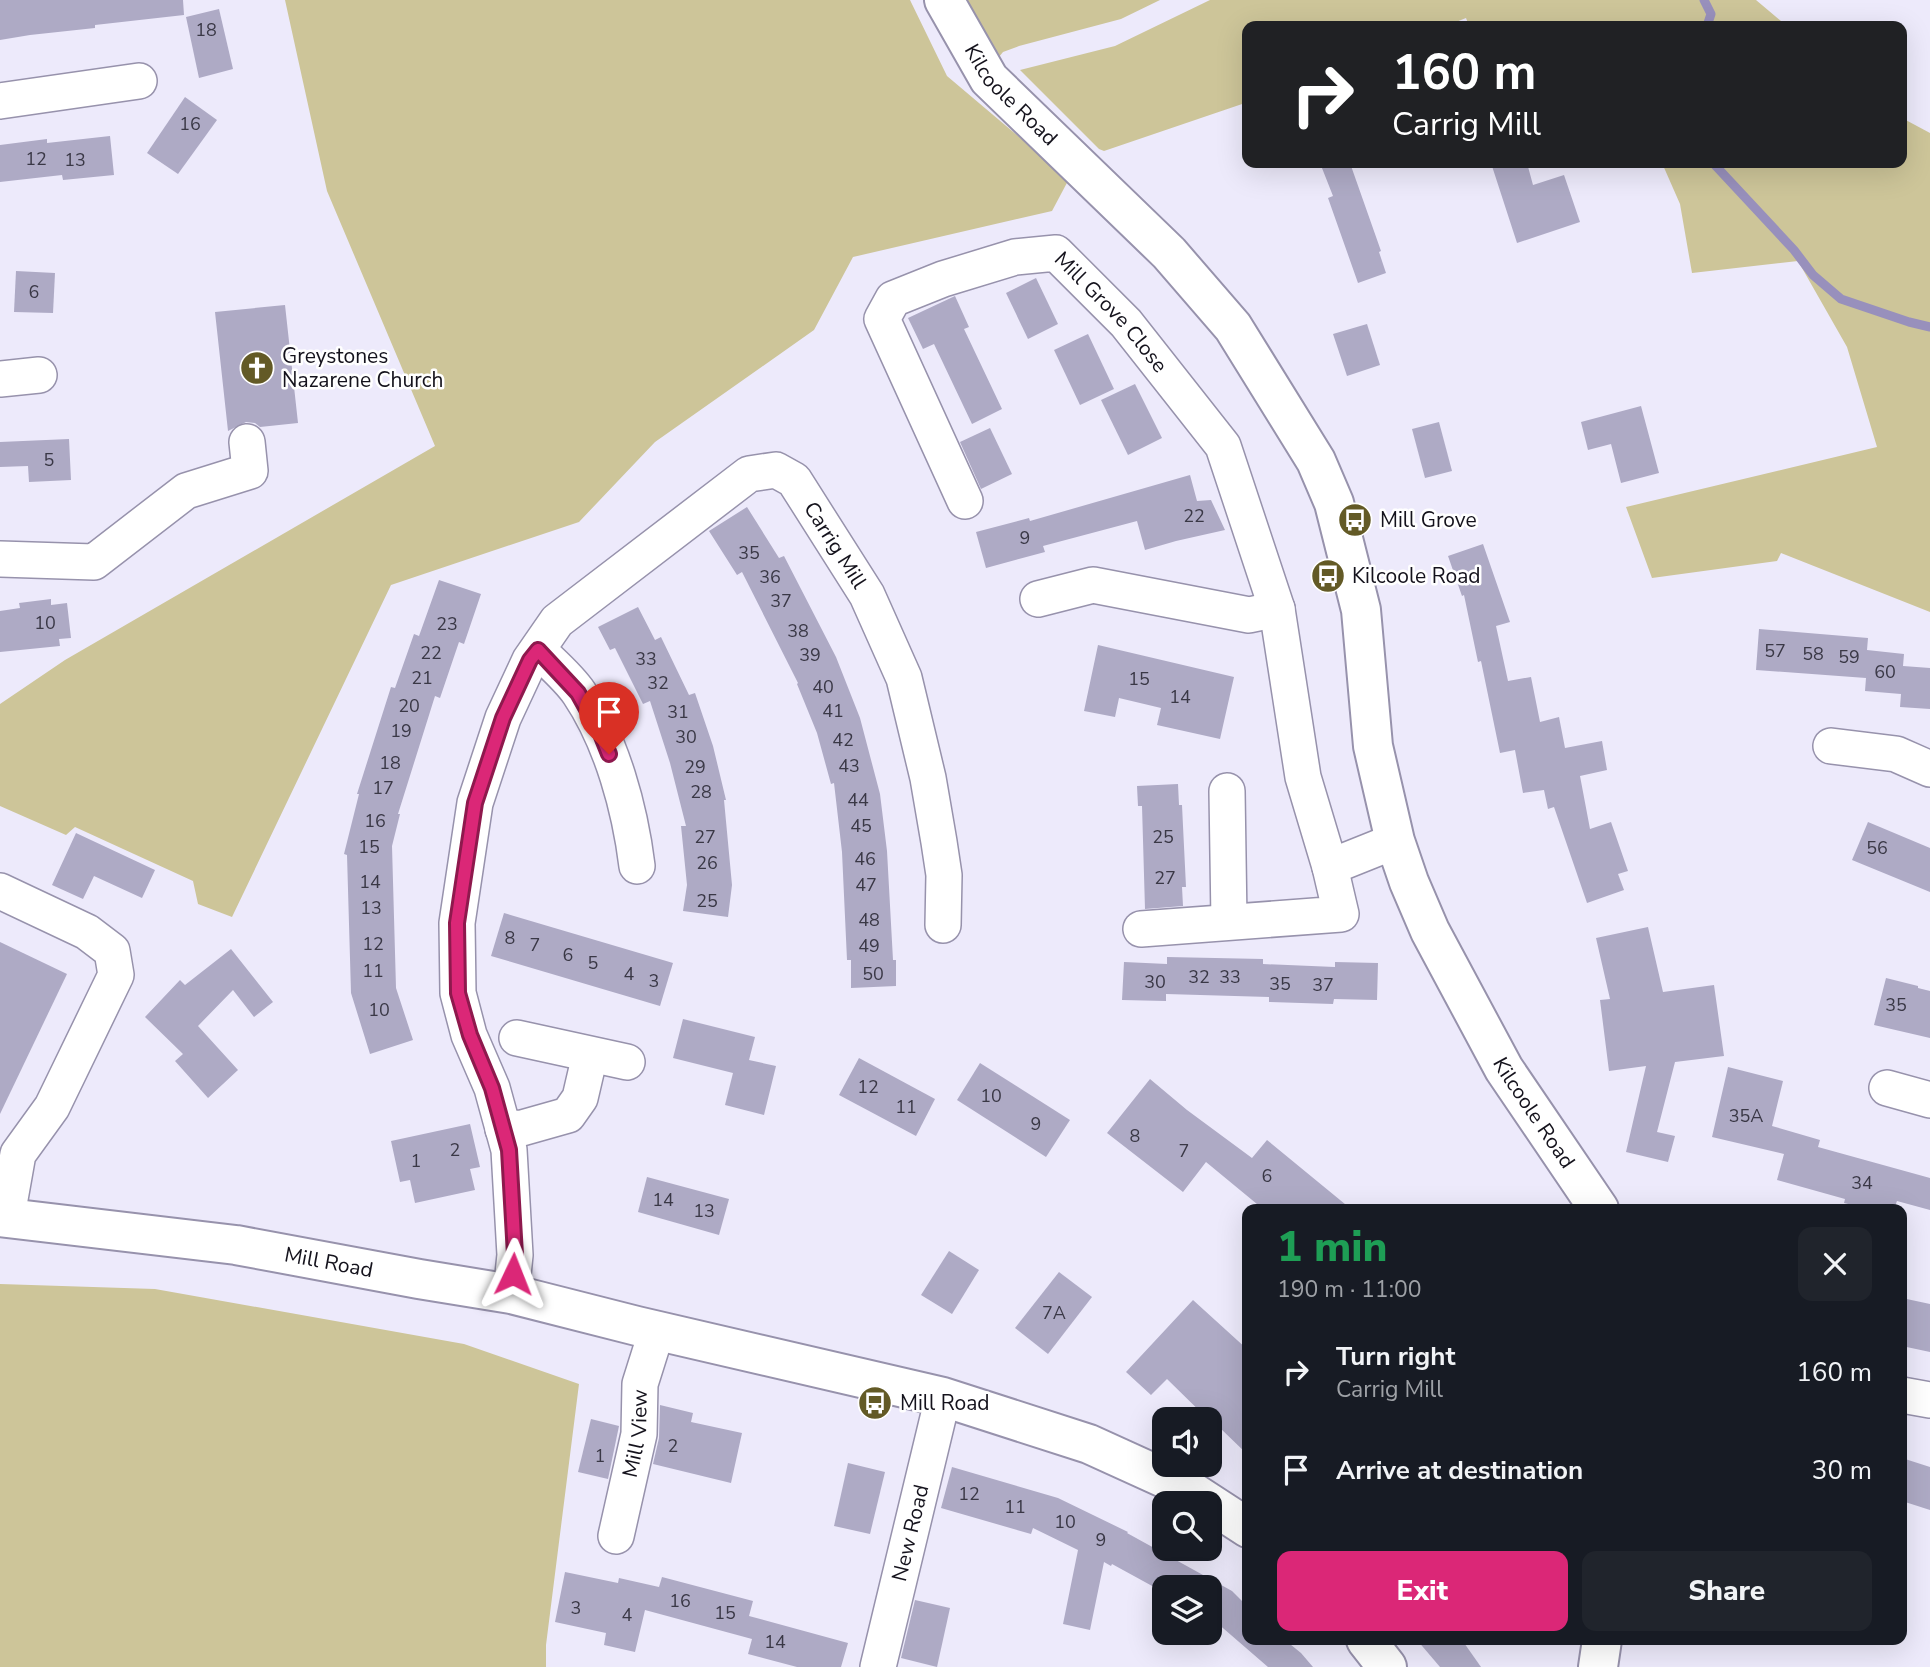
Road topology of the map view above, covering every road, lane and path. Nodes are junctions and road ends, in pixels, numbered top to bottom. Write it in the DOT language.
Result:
graph roads {
  1 [pos="944,0"];
  2 [pos="139,81"];
  3 [pos="0,101"];
  4 [pos="39,375"];
  5 [pos="0,379"];
  6 [pos="247,442"];
  7 [pos="965,501"];
  8 [pos="0,559"];
  9 [pos="1038,599"];
  10 [pos="1278,609"];
  11 [pos="538,650"];
  12 [pos="1831,746"];
  13 [pos="1930,769"];
  14 [pos="1227,791"];
  15 [pos="1395,841"];
  16 [pos="637,866"];
  17 [pos="1330,867"];
  18 [pos="0,891"];
  19 [pos="1229,921"];
  20 [pos="943,925"];
  21 [pos="1141,929"];
  22 [pos="517,1038"];
  23 [pos="590,1055"];
  24 [pos="627,1062"];
  25 [pos="1886,1088"];
  26 [pos="1930,1100"];
  27 [pos="503,1129"];
  28 [pos="1596,1204"];
  29 [pos="1,1217"];
  30 [pos="511,1294"];
  31 [pos="657,1330"];
  32 [pos="1907,1396"];
  33 [pos="943,1397"];
  34 [pos="1930,1400"];
  35 [pos="1242,1524"];
  36 [pos="616,1536"];
  37 [pos="1370,1645"];
  38 [pos="1601,1645"];
  39 [pos="878,1667"];
  40 [pos="1387,1667"];
  41 [pos="1598,1667"];
  1 -- 15 [label="main road, Kilcoole Road"];
  2 -- 3 [label="street"];
  4 -- 5 [label="street"];
  6 -- 8 [label="street"];
  7 -- 10 [label="street, Mill Grove Close"];
  9 -- 10 [label="street"];
  10 -- 17 [label="street"];
  11 -- 16 [label="street"];
  11 -- 20 [label="street, Carrig Mill"];
  11 -- 27 [label="street, Carrig Mill"];
  12 -- 13 [label="street"];
  14 -- 19 [label="street"];
  15 -- 17 [label="street"];
  15 -- 28 [label="main road, Kilcoole Road"];
  17 -- 19 [label="street"];
  18 -- 29 [label="street"];
  19 -- 21 [label="street"];
  22 -- 23 [label="street"];
  23 -- 24 [label="street"];
  23 -- 27 [label="street"];
  25 -- 26 [label="street"];
  27 -- 30 [label="street, Carrig Mill"];
  29 -- 30 [label="main road, Mill Road"];
  30 -- 31 [label="main road, Mill Road"];
  31 -- 33 [label="main road, Mill Road"];
  31 -- 36 [label="street, Mill View"];
  32 -- 34 [label="street"];
  33 -- 35 [label="main road, Mill Road"];
  33 -- 39 [label="street, New Road"];
  37 -- 40 [label="main road"];
  38 -- 41 [label="main road"];
}
